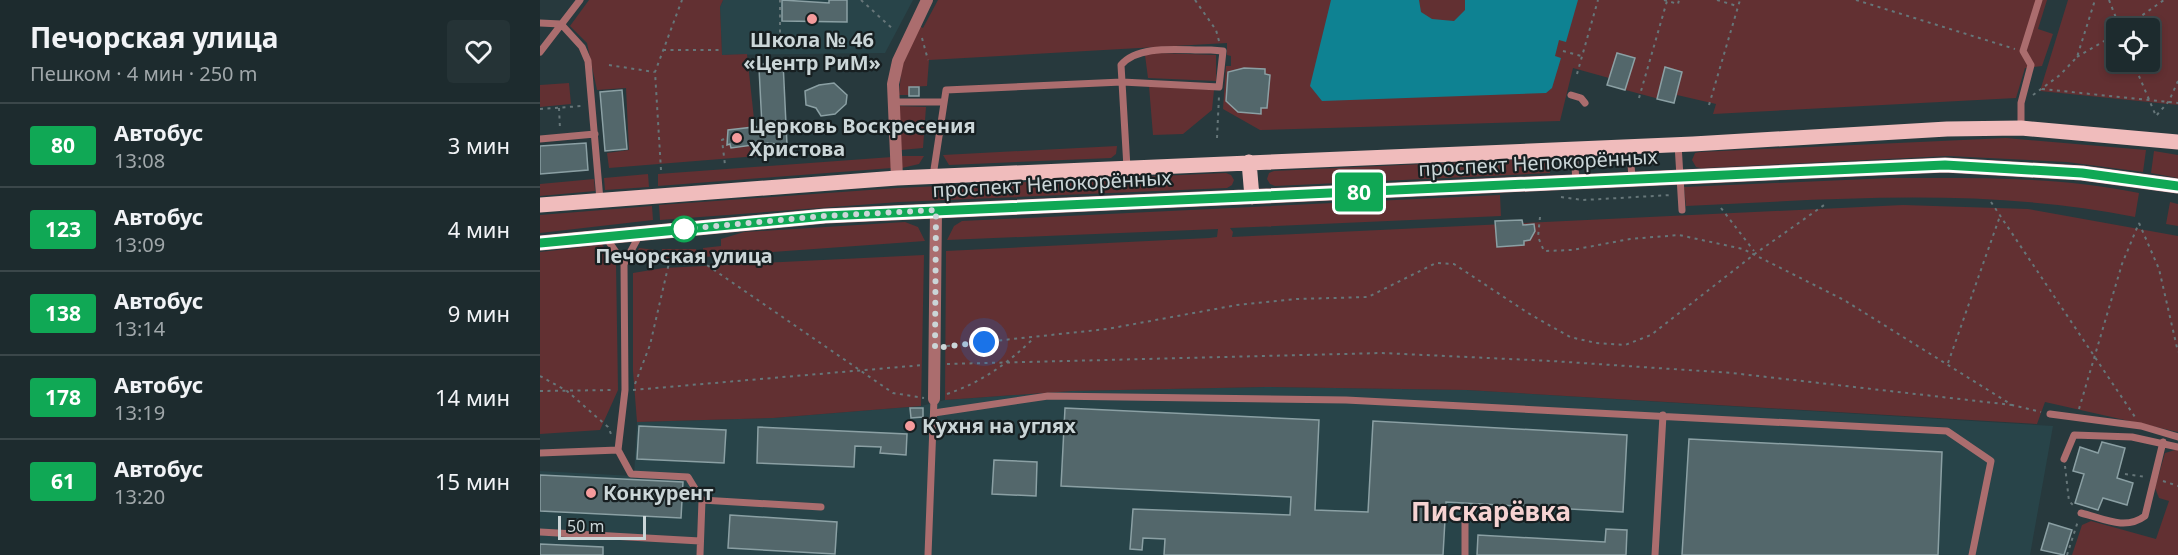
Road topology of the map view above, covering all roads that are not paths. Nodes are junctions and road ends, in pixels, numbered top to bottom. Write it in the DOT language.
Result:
graph roads {
  1 [pos="580,0"];
  2 [pos="927,0"];
  3 [pos="2039,0"];
  4 [pos="540,23"];
  5 [pos="561,24"];
  6 [pos="540,52"];
  7 [pos="1122,82"];
  8 [pos="1571,95"];
  9 [pos="894,102"];
  10 [pos="943,102"];
  11 [pos="1585,103"];
  12 [pos="2021,128"];
  13 [pos="595,134"];
  14 [pos="540,139"];
  15 [pos="2178,142"];
  16 [pos="1678,144"];
  17 [pos="1630,146"];
  18 [pos="1574,149"];
  19 [pos="1250,162"];
  20 [pos="1127,168"];
  21 [pos="933,176"];
  22 [pos="897,178"];
  23 [pos="1680,178"];
  24 [pos="1632,180"];
  25 [pos="1576,183"];
  26 [pos="2178,186"];
  27 [pos="1252,197"];
  28 [pos="600,200"];
  29 [pos="540,205"];
  30 [pos="936,210"];
  31 [pos="1682,210"];
  32 [pos="642,232"];
  33 [pos="604,235"];
  34 [pos="540,243"];
  35 [pos="624,264"];
  36 [pos="934,399"];
  37 [pos="934,413"];
  38 [pos="2050,414"];
  39 [pos="1664,415"];
  40 [pos="2178,437"];
  41 [pos="2163,442"];
  42 [pos="2178,447"];
  43 [pos="618,450"];
  44 [pos="540,453"];
  45 [pos="2064,459"];
  46 [pos="702,500"];
  47 [pos="821,507"];
  48 [pos="2081,513"];
  49 [pos="1465,523"];
  50 [pos="540,532"];
  51 [pos="700,541"];
  52 [pos="700,555"];
  53 [pos="928,555"];
  54 [pos="1465,555"];
  55 [pos="1655,555"];
  56 [pos="1972,555"];
  1 -- 5 [label="lane"];
  2 -- 9 [label="street"];
  3 -- 12 [label="lane"];
  4 -- 5 [label="lane"];
  5 -- 6 [label="lane"];
  5 -- 13 [label="lane"];
  7 -- 7 [label="lane"];
  7 -- 10 [label="lane"];
  7 -- 20 [label="lane"];
  8 -- 11 [label="lane"];
  9 -- 10 [label="lane"];
  9 -- 22 [label="street"];
  10 -- 21 [label="lane"];
  12 -- 15 [label="main road, проспект Непокорённых"];
  12 -- 16 [label="main road, проспект Непокорённых"];
  13 -- 14 [label="lane"];
  13 -- 28 [label="lane"];
  16 -- 17 [label="main road, проспект Непокорённых"];
  16 -- 23 [label="lane"];
  17 -- 18 [label="main road, проспект Непокорённых"];
  17 -- 24 [label="lane"];
  18 -- 19 [label="main road, проспект Непокорённых"];
  18 -- 25 [label="lane"];
  19 -- 20 [label="main road, проспект Непокорённых"];
  19 -- 27 [label="main road"];
  20 -- 21 [label="main road, проспект Непокорённых"];
  21 -- 22 [label="main road, проспект Непокорённых"];
  22 -- 28 [label="main road, проспект Непокорённых"];
  23 -- 24 [label="main road, проспект Непокорённых"];
  23 -- 26 [label="main road, проспект Непокорённых"];
  23 -- 31 [label="lane"];
  24 -- 25 [label="main road, проспект Непокорённых"];
  25 -- 27 [label="main road, проспект Непокорённых"];
  27 -- 30 [label="main road, проспект Непокорённых"];
  28 -- 29 [label="main road, проспект Непокорённых"];
  30 -- 32 [label="main road, проспект Непокорённых"];
  30 -- 36 [label="street"];
  32 -- 33 [label="main road, проспект Непокорённых"];
  32 -- 35 [label="lane"];
  33 -- 34 [label="main road, проспект Непокорённых"];
  33 -- 35 [label="lane"];
  35 -- 43 [label="lane"];
  36 -- 37 [label="lane"];
  37 -- 39 [label="lane"];
  37 -- 53 [label="lane"];
  38 -- 40 [label="lane"];
  39 -- 55 [label="lane"];
  39 -- 56 [label="lane"];
  41 -- 42 [label="lane"];
  41 -- 45 [label="lane"];
  41 -- 48 [label="lane"];
  43 -- 44 [label="lane"];
  43 -- 46 [label="lane"];
  46 -- 47 [label="lane"];
  46 -- 51 [label="lane"];
  49 -- 54 [label="lane"];
  50 -- 51 [label="lane"];
  51 -- 52 [label="lane"];
}
